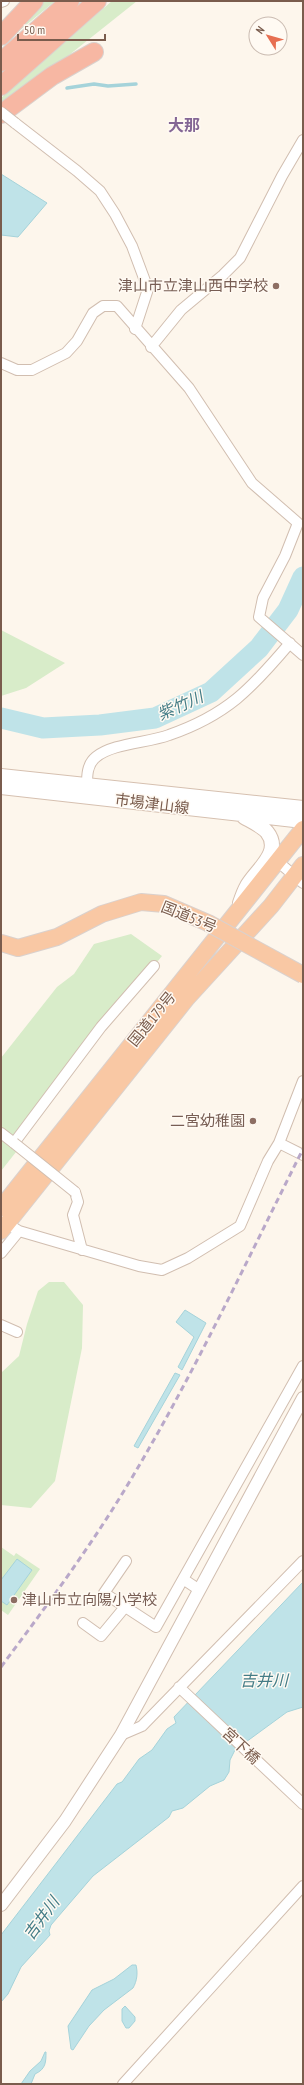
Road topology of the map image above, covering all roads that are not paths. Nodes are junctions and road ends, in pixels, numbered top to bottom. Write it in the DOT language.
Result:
graph roads {
  1 [pos="4,1"];
  2 [pos="34,1"];
  3 [pos="70,1"];
  4 [pos="97,1"];
  5 [pos="1,2"];
  6 [pos="1,36"];
  7 [pos="94,52"];
  8 [pos="1,62"];
  9 [pos="1,86"];
  10 [pos="6,117"];
  11 [pos="303,140"];
  12 [pos="136,329"];
  13 [pos="151,347"];
  14 [pos="1,363"];
  15 [pos="290,643"];
  16 [pos="303,655"];
  17 [pos="1,776"];
  18 [pos="1,787"];
  19 [pos="87,791"];
  20 [pos="303,808"];
  21 [pos="238,814"];
  22 [pos="303,822"];
  23 [pos="303,829"];
  24 [pos="276,861"];
  25 [pos="300,875"];
  26 [pos="236,912"];
  27 [pos="1,943"];
  28 [pos="154,966"];
  29 [pos="303,975"];
  30 [pos="303,1081"];
  31 [pos="1,1133"];
  32 [pos="14,1143"];
  33 [pos="279,1143"];
  34 [pos="303,1155"];
  35 [pos="1,1208"];
  36 [pos="7,1226"];
  37 [pos="82,1250"];
  38 [pos="1,1253"];
  39 [pos="1,1325"];
  40 [pos="17,1332"];
  41 [pos="303,1366"];
  42 [pos="303,1398"];
  43 [pos="269,1426"];
  44 [pos="283,1434"];
  45 [pos="126,1561"];
  46 [pos="303,1561"];
  47 [pos="183,1579"];
  48 [pos="198,1589"];
  49 [pos="125,1606"];
  50 [pos="82,1623"];
  51 [pos="179,1687"];
  52 [pos="121,1736"];
  53 [pos="303,1804"];
  54 [pos="303,1886"];
  55 [pos="1,1905"];
  56 [pos="123,2084"];
  1 -- 5 [label="street"];
  2 -- 6 [label="highway"];
  3 -- 8 [label="highway"];
  4 -- 9 [label="highway"];
  7 -- 10 [label="highway"];
  10 -- 12 [label="street"];
  11 -- 13 [label="street"];
  12 -- 13 [label="street"];
  12 -- 14 [label="street"];
  13 -- 15 [label="street"];
  15 -- 16 [label="street"];
  15 -- 19 [label="street"];
  17 -- 19 [label="main road, 市場津山線"];
  18 -- 19 [label="main road, 市場津山線"];
  19 -- 20 [label="main road, 市場津山線"];
  19 -- 21 [label="main road, 市場津山線"];
  21 -- 22 [label="main road, 市場津山線"];
  21 -- 26 [label="main road"];
  23 -- 24 [label="highway, 国道179号"];
  24 -- 25 [label="street"];
  24 -- 26 [label="highway, 国道179号"];
  25 -- 36 [label="highway, 国道179号"];
  26 -- 35 [label="highway, 国道179号"];
  27 -- 29 [label="highway, 国道53号, bridge"];
  28 -- 32 [label="street"];
  30 -- 33 [label="street"];
  31 -- 32 [label="street"];
  32 -- 37 [label="street, bridge"];
  33 -- 34 [label="street"];
  33 -- 37 [label="street"];
  36 -- 37 [label="street"];
  36 -- 38 [label="street"];
  39 -- 40 [label="street"];
  41 -- 43 [label="street"];
  42 -- 44 [label="street"];
  43 -- 44 [label="street"];
  43 -- 47 [label="street"];
  44 -- 48 [label="street"];
  45 -- 49 [label="street"];
  46 -- 51 [label="street"];
  47 -- 48 [label="street"];
  47 -- 49 [label="street"];
  48 -- 52 [label="street"];
  49 -- 50 [label="street"];
  51 -- 52 [label="street"];
  51 -- 53 [label="street, 宮下橋"];
  52 -- 55 [label="street"];
  54 -- 56 [label="street"];
}
